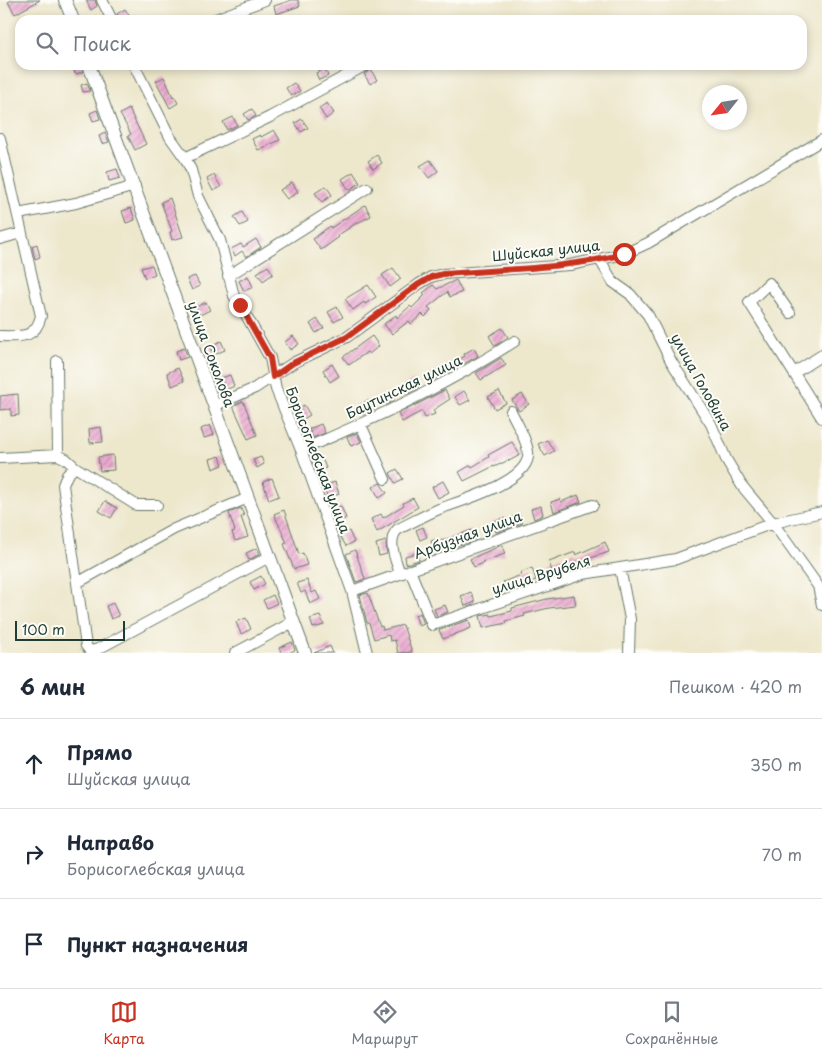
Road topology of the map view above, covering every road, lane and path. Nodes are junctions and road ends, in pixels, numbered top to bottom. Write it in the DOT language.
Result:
graph roads {
  1 [pos="65,0"];
  2 [pos="102,0"];
  3 [pos="265,0"];
  4 [pos="70,15"];
  5 [pos="110,15"];
  6 [pos="226,15"];
  7 [pos="91,70"];
  8 [pos="136,70"];
  9 [pos="357,70"];
  10 [pos="0,138"];
  11 [pos="822,140"];
  12 [pos="185,158"];
  13 [pos="135,186"];
  14 [pos="367,188"];
  15 [pos="18,214"];
  16 [pos="21,233"];
  17 [pos="0,239"];
  18 [pos="600,260"];
  19 [pos="228,276"];
  20 [pos="790,313"];
  21 [pos="0,336"];
  22 [pos="515,341"];
  23 [pos="822,355"];
  24 [pos="57,361"];
  25 [pos="794,373"];
  26 [pos="273,377"];
  27 [pos="214,406"];
  28 [pos="511,411"];
  29 [pos="822,418"];
  30 [pos="361,425"];
  31 [pos="301,450"];
  32 [pos="58,455"];
  33 [pos="0,458"];
  34 [pos="75,467"];
  35 [pos="385,478"];
  36 [pos="248,498"];
  37 [pos="157,505"];
  38 [pos="593,505"];
  39 [pos="822,512"];
  40 [pos="773,523"];
  41 [pos="269,558"];
  42 [pos="620,568"];
  43 [pos="405,572"];
  44 [pos="77,583"];
  45 [pos="352,591"];
  46 [pos="822,605"];
  47 [pos="293,622"];
  48 [pos="235,653"];
  49 [pos="304,653"];
  50 [pos="367,653"];
  51 [pos="629,653"];
  1 -- 4 [label="main road"];
  2 -- 5 [label="street"];
  3 -- 6 [label="street"];
  7 -- 13 [label="main road, улица Соколова"];
  8 -- 12 [label="street, Борисоглебская улица"];
  9 -- 12 [label="street"];
  10 -- 15 [label="street"];
  11 -- 18 [label="street, Шуйская улица"];
  12 -- 19 [label="street, Борисоглебская улица"];
  13 -- 15 [label="street"];
  13 -- 27 [label="main road, улица Соколова"];
  14 -- 19 [label="street"];
  15 -- 16 [label="street"];
  16 -- 17 [label="street"];
  16 -- 21 [label="street"];
  18 -- 26 [label="street, Шуйская улица"];
  18 -- 40 [label="street, улица Головина"];
  19 -- 26 [label="street, Борисоглебская улица"];
  20 -- 25 [label="street"];
  22 -- 30 [label="street, Баутинская улица"];
  23 -- 25 [label="street"];
  24 -- 32 [label="street"];
  25 -- 29 [label="street"];
  26 -- 27 [label="street, Шуйская улица"];
  26 -- 31 [label="street, Борисоглебская улица"];
  27 -- 36 [label="main road, улица Соколова"];
  28 -- 43 [label="street"];
  30 -- 31 [label="street, Баутинская улица"];
  30 -- 35 [label="street"];
  31 -- 45 [label="street, Борисоглебская улица"];
  32 -- 33 [label="street"];
  32 -- 34 [label="street"];
  34 -- 37 [label="street"];
  34 -- 44 [label="street"];
  36 -- 41 [label="main road, улица Соколова"];
  36 -- 44 [label="street"];
  38 -- 43 [label="street, Арбузная улица"];
  39 -- 40 [label="street, улица Врубеля"];
  40 -- 42 [label="street, улица Врубеля"];
  40 -- 46 [label="street, улица Головина"];
  41 -- 44 [label="street"];
  41 -- 47 [label="main road, улица Соколова"];
  42 -- 43 [label="street, улица Врубеля"];
  42 -- 51 [label="street"];
  43 -- 45 [label="street, Арбузная улица"];
  45 -- 50 [label="street, Борисоглебская улица"];
  47 -- 48 [label="street"];
  47 -- 49 [label="main road, улица Соколова"];
}
